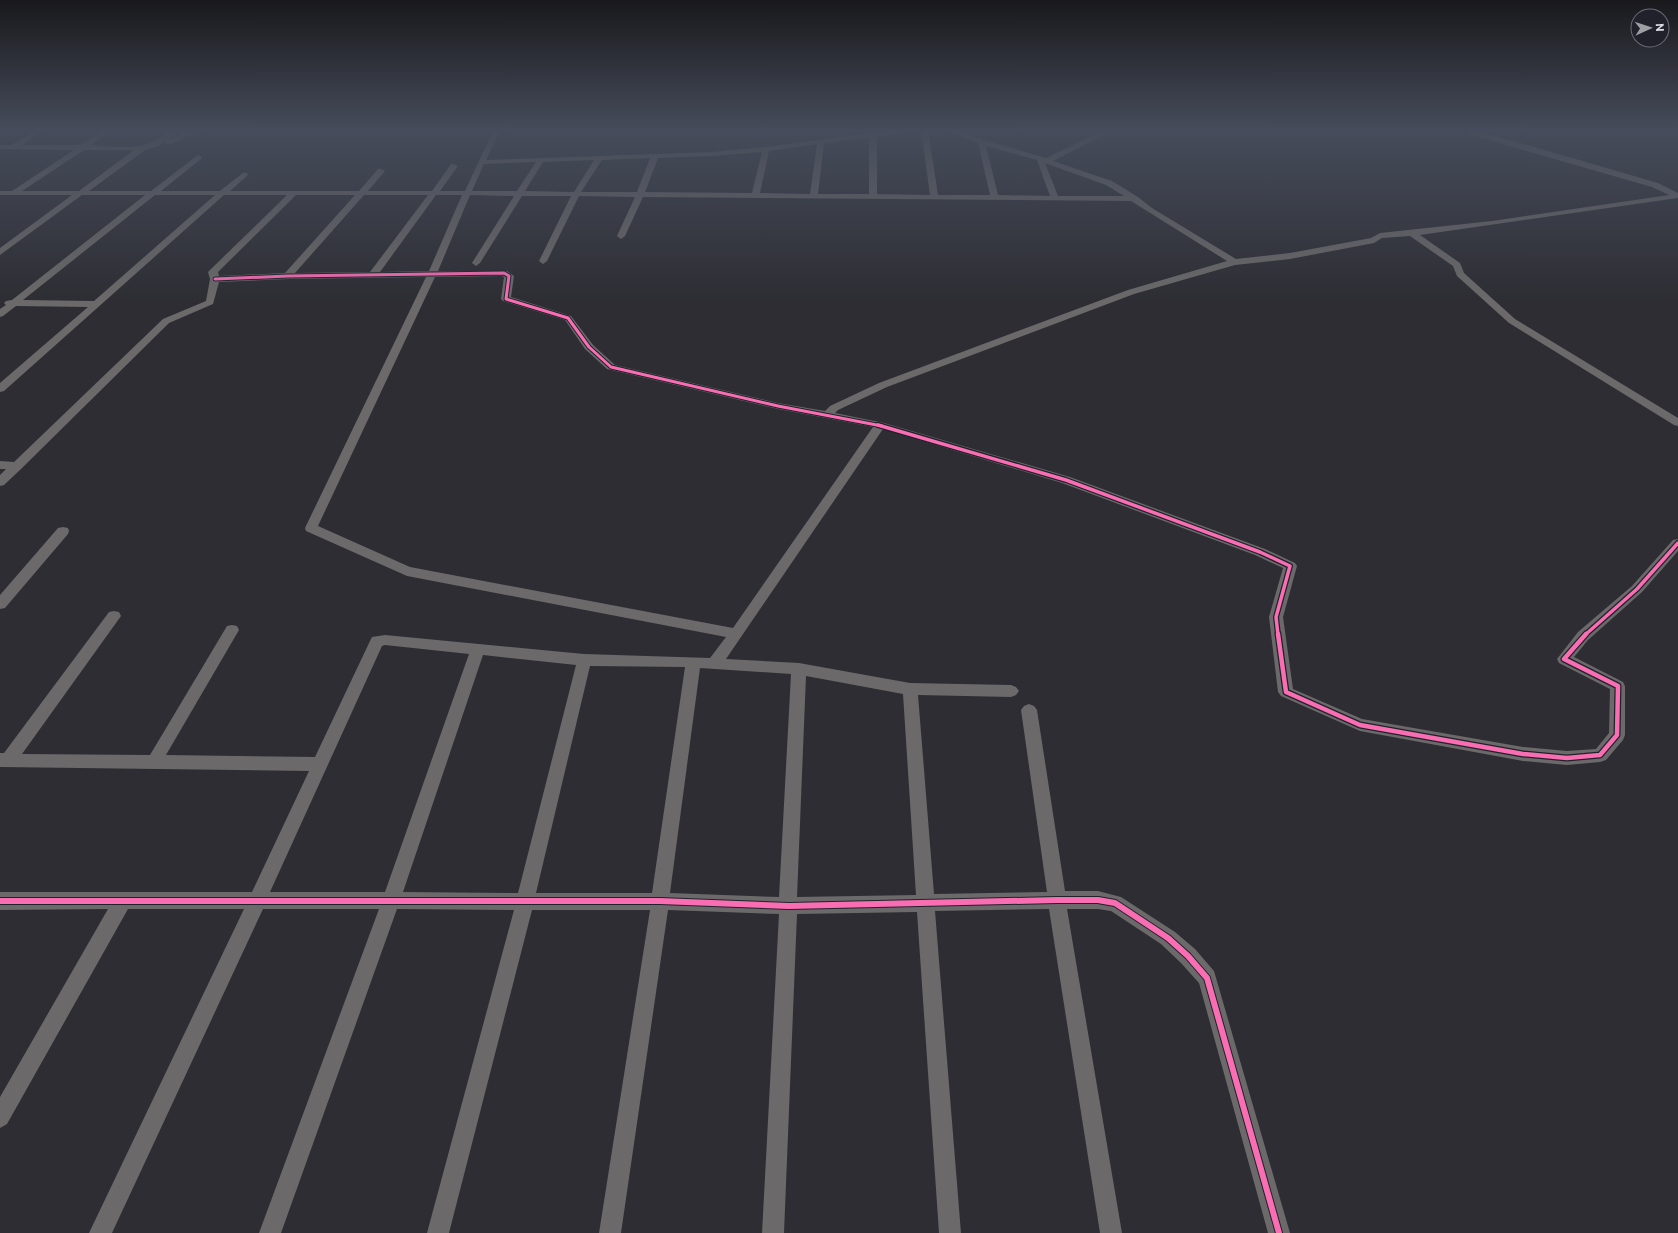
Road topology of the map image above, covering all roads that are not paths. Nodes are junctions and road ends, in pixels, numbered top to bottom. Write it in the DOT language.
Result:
graph roads {
  1 [pos="23,187"];
  2 [pos="91,187"];
  3 [pos="159,187"];
  4 [pos="229,187"];
  5 [pos="368,187"];
  6 [pos="439,187"];
  7 [pos="470,187"];
  8 [pos="525,187"];
  9 [pos="581,187"];
  10 [pos="643,187"];
  11 [pos="757,187"];
  12 [pos="815,187"];
  13 [pos="874,187"];
  14 [pos="933,187"];
  15 [pos="992,187"];
  16 [pos="1051,187"];
  17 [pos="1115,187"];
  18 [pos="1656,187"];
  19 [pos="82,193"];
  20 [pos="151,193"];
  21 [pos="467,193"];
  22 [pos="0,194"];
  23 [pos="12,194"];
  24 [pos="220,194"];
  25 [pos="293,194"];
  26 [pos="362,194"];
  27 [pos="433,194"];
  28 [pos="521,194"];
  29 [pos="576,194"];
  30 [pos="640,195"];
  31 [pos="755,196"];
  32 [pos="814,196"];
  33 [pos="1678,196"];
  34 [pos="874,197"];
  35 [pos="935,198"];
  36 [pos="995,198"];
  37 [pos="1055,199"];
  38 [pos="1135,199"];
  39 [pos="0,202"];
  40 [pos="1412,234"];
  41 [pos="621,236"];
  42 [pos="0,252"];
  43 [pos="543,261"];
  44 [pos="1234,262"];
  45 [pos="476,264"];
  46 [pos="432,274"];
  47 [pos="373,275"];
  48 [pos="288,276"];
  49 [pos="215,279"];
  50 [pos="0,303"];
  51 [pos="13,303"];
  52 [pos="97,304"];
  53 [pos="0,314"];
  54 [pos="0,389"];
  55 [pos="828,415"];
  56 [pos="1678,423"];
  57 [pos="880,425"];
  58 [pos="0,466"];
  59 [pos="17,466"];
  60 [pos="0,482"];
  61 [pos="63,531"];
  62 [pos="1678,543"];
  63 [pos="0,604"];
  64 [pos="114,616"];
  65 [pos="232,630"];
  66 [pos="736,634"];
  67 [pos="478,649"];
  68 [pos="584,660"];
  69 [pos="693,662"];
  70 [pos="714,663"];
  71 [pos="799,669"];
  72 [pos="910,689"];
  73 [pos="1011,691"];
  74 [pos="1029,710"];
  75 [pos="4,760"];
  76 [pos="154,762"];
  77 [pos="321,764"];
  78 [pos="123,900"];
  79 [pos="257,900"];
  80 [pos="391,900"];
  81 [pos="1057,900"];
  82 [pos="0,901"];
  83 [pos="660,901"];
  84 [pos="525,902"];
  85 [pos="925,903"];
  86 [pos="789,906"];
  87 [pos="0,1117"];
  88 [pos="100,1233"];
  89 [pos="270,1233"];
  90 [pos="438,1233"];
  91 [pos="610,1233"];
  92 [pos="773,1233"];
  93 [pos="950,1233"];
  94 [pos="1111,1233"];
  95 [pos="1280,1233"];
  1 -- 23 [label="street"];
  2 -- 19 [label="street"];
  3 -- 20 [label="street"];
  4 -- 24 [label="street"];
  5 -- 26 [label="street"];
  6 -- 27 [label="street"];
  7 -- 21 [label="street"];
  8 -- 28 [label="street"];
  9 -- 29 [label="street"];
  10 -- 30 [label="street"];
  11 -- 31 [label="street"];
  12 -- 32 [label="street"];
  13 -- 34 [label="street"];
  14 -- 35 [label="street"];
  15 -- 36 [label="street"];
  16 -- 37 [label="street"];
  17 -- 38 [label="street"];
  18 -- 33 [label="street"];
  19 -- 20 [label="street"];
  19 -- 23 [label="street"];
  19 -- 42 [label="street"];
  20 -- 24 [label="street"];
  20 -- 51 [label="street"];
  21 -- 27 [label="street"];
  21 -- 28 [label="street"];
  21 -- 46 [label="street"];
  22 -- 23 [label="street"];
  23 -- 39 [label="street"];
  24 -- 25 [label="street"];
  24 -- 52 [label="street"];
  25 -- 26 [label="street"];
  25 -- 49 [label="street"];
  26 -- 27 [label="street"];
  26 -- 48 [label="street"];
  27 -- 47 [label="street"];
  28 -- 29 [label="street"];
  28 -- 45 [label="street"];
  29 -- 30 [label="street"];
  29 -- 43 [label="street"];
  30 -- 31 [label="street"];
  30 -- 41 [label="street"];
  31 -- 32 [label="street"];
  32 -- 34 [label="street"];
  33 -- 40 [label="street"];
  34 -- 35 [label="street"];
  35 -- 36 [label="street"];
  36 -- 37 [label="street"];
  37 -- 38 [label="street"];
  38 -- 44 [label="street"];
  40 -- 44 [label="street"];
  40 -- 56 [label="street"];
  44 -- 55 [label="street"];
  46 -- 47 [label="street"];
  46 -- 55 [label="street"];
  46 -- 66 [label="street"];
  47 -- 48 [label="street"];
  48 -- 49 [label="street"];
  49 -- 59 [label="street"];
  50 -- 51 [label="street"];
  51 -- 52 [label="street"];
  51 -- 53 [label="street"];
  52 -- 54 [label="street"];
  55 -- 57 [label="street"];
  57 -- 62 [label="street"];
  57 -- 66 [label="street"];
  58 -- 59 [label="street"];
  59 -- 60 [label="street"];
  61 -- 63 [label="street"];
  64 -- 75 [label="street"];
  65 -- 76 [label="street"];
  66 -- 70 [label="street"];
  67 -- 68 [label="street"];
  67 -- 77 [label="street"];
  67 -- 80 [label="street"];
  68 -- 69 [label="street"];
  68 -- 84 [label="street"];
  69 -- 70 [label="street"];
  69 -- 83 [label="street"];
  70 -- 71 [label="street"];
  71 -- 72 [label="street"];
  71 -- 86 [label="street"];
  72 -- 73 [label="street"];
  72 -- 85 [label="street"];
  74 -- 81 [label="street"];
  75 -- 76 [label="street"];
  76 -- 77 [label="street"];
  77 -- 79 [label="street"];
  78 -- 79 [label="street"];
  78 -- 82 [label="street"];
  78 -- 87 [label="street"];
  79 -- 80 [label="street"];
  79 -- 88 [label="street"];
  80 -- 84 [label="street"];
  80 -- 89 [label="street"];
  81 -- 85 [label="street"];
  81 -- 94 [label="street"];
  81 -- 95 [label="street"];
  83 -- 84 [label="street"];
  83 -- 86 [label="street"];
  83 -- 91 [label="street"];
  84 -- 90 [label="street"];
  85 -- 86 [label="street"];
  85 -- 93 [label="street"];
  86 -- 92 [label="street"];
}
